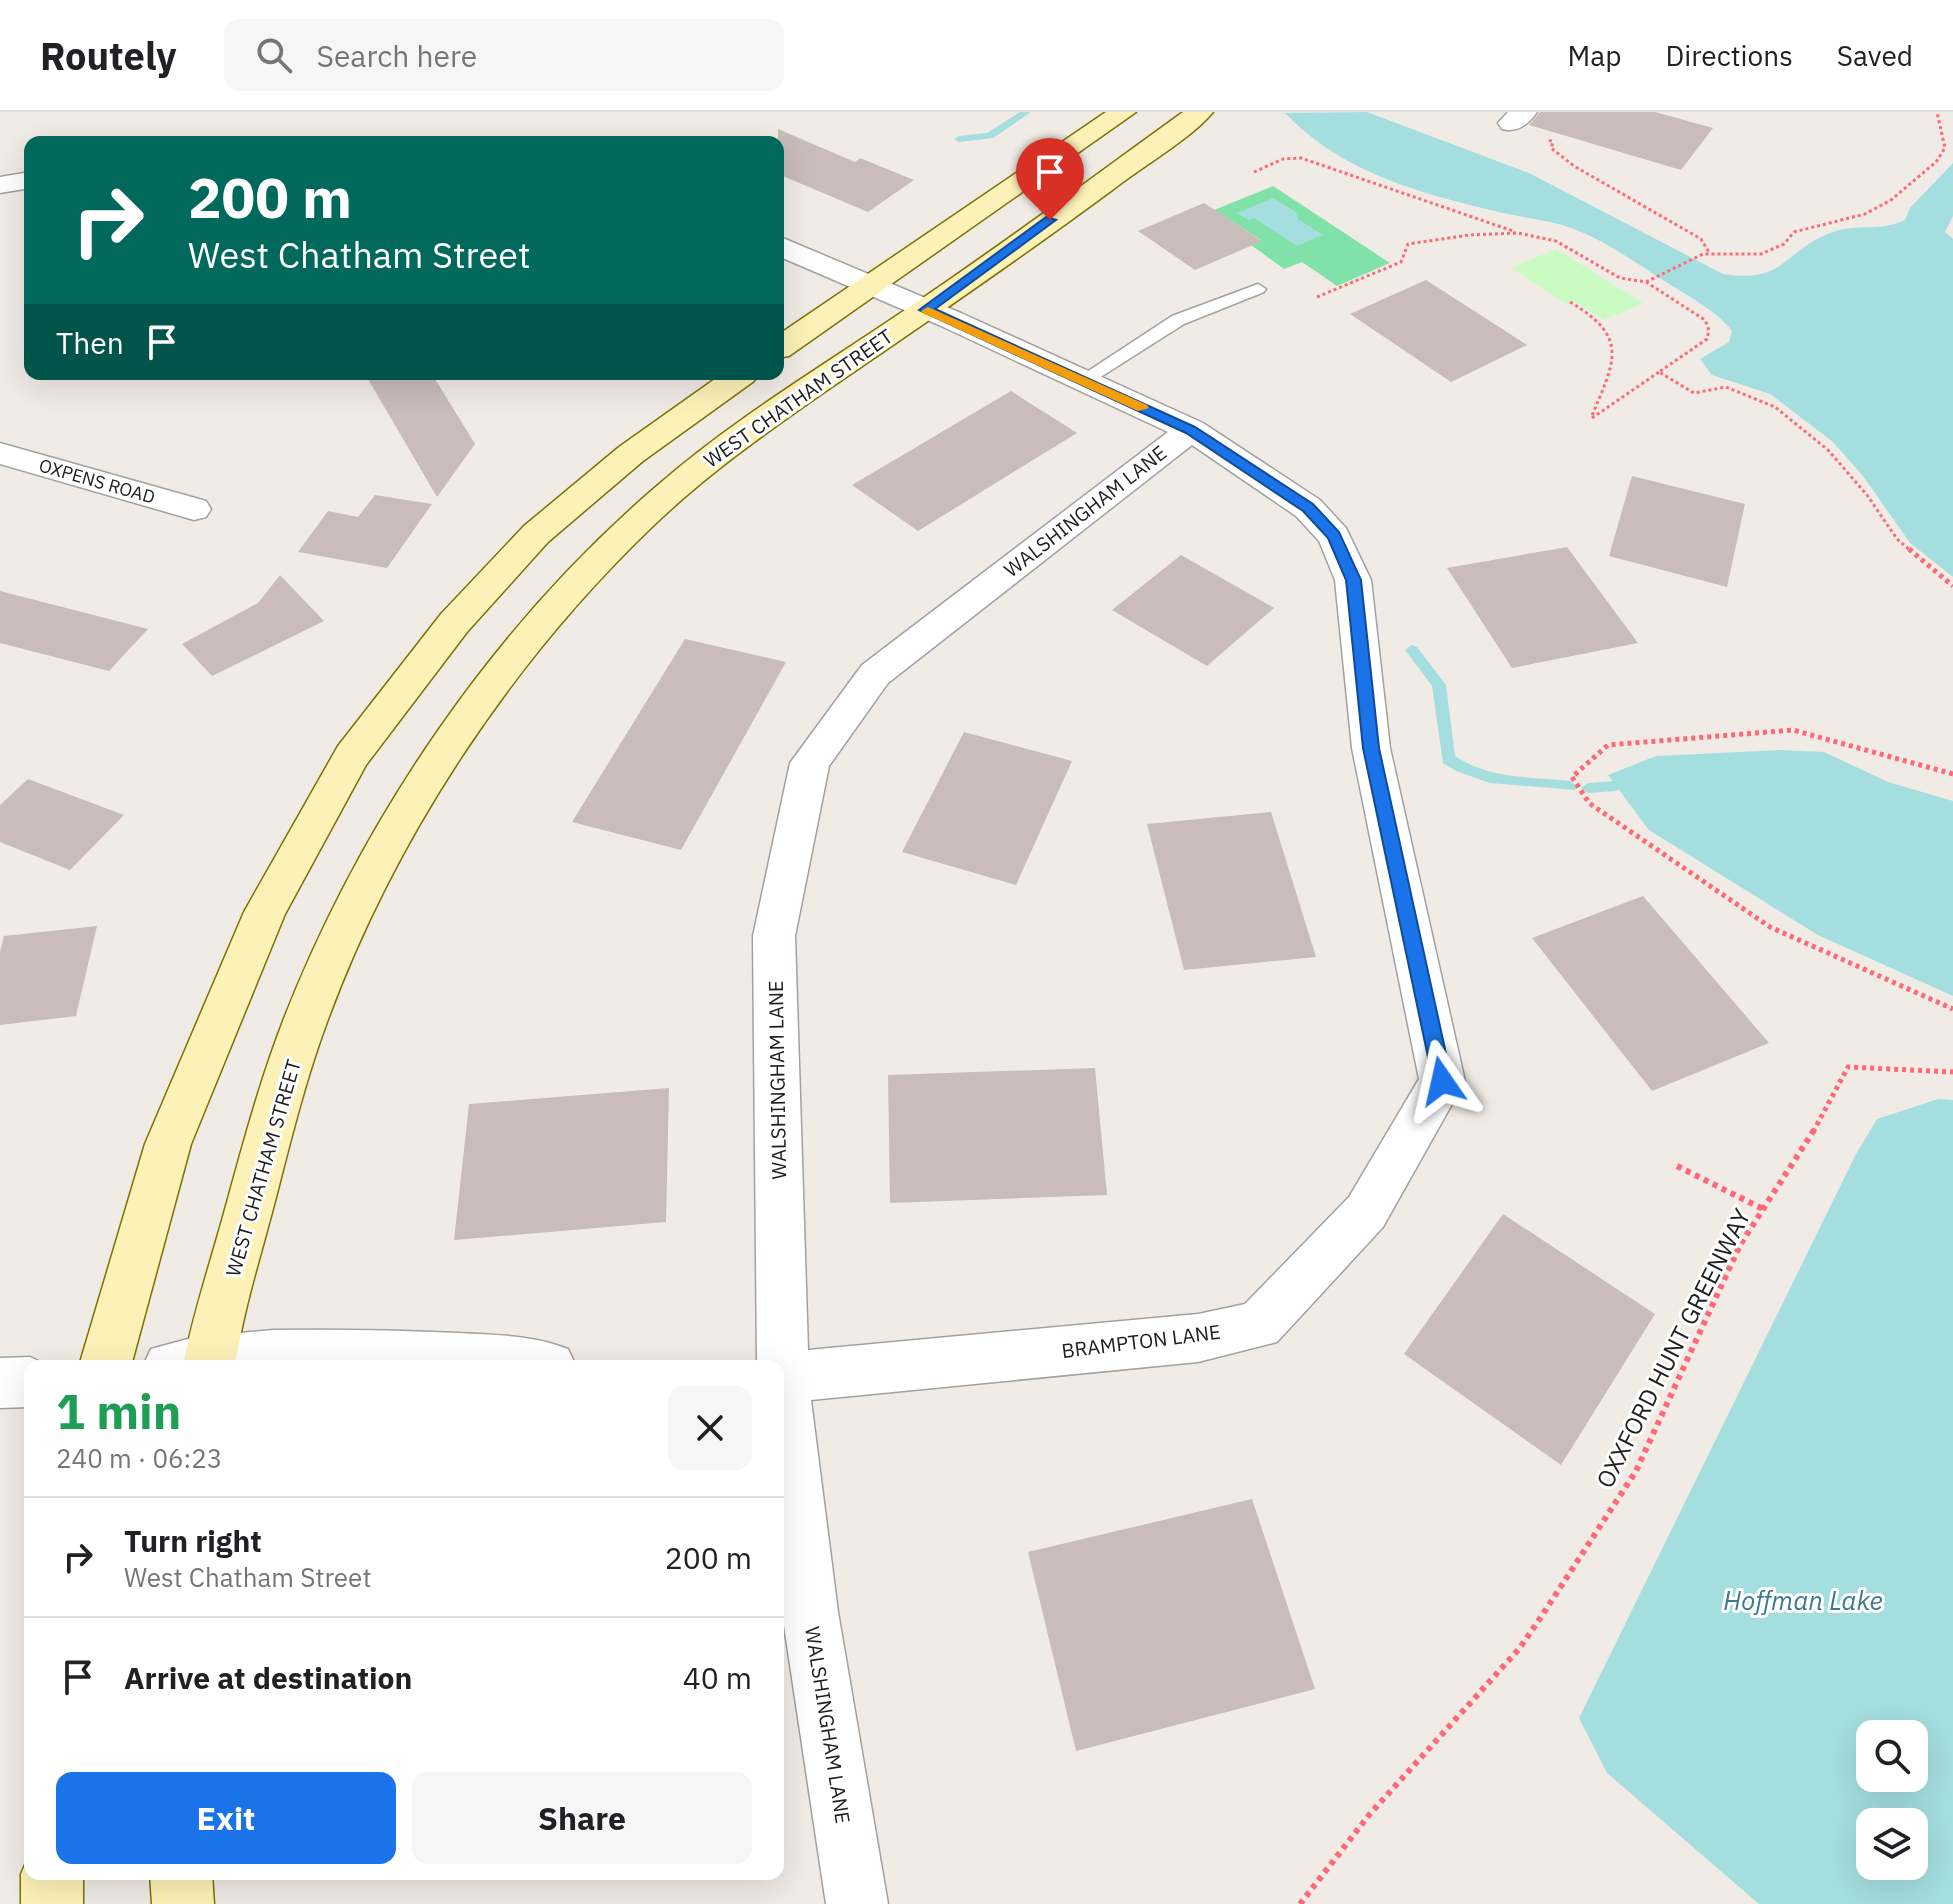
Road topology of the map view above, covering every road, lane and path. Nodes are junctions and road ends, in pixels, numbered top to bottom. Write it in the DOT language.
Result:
graph roads {
  1 [pos="1123,112"];
  2 [pos="1200,112"];
  3 [pos="1937,112"];
  4 [pos="1553,142"];
  5 [pos="1942,152"];
  6 [pos="1952,153"];
  7 [pos="1254,172"];
  8 [pos="24,181"];
  9 [pos="0,185"];
  10 [pos="1518,233"];
  11 [pos="784,248"];
  12 [pos="1710,254"];
  13 [pos="1646,282"];
  14 [pos="869,285"];
  15 [pos="1258,289"];
  16 [pos="1317,297"];
  17 [pos="1570,302"];
  18 [pos="926,310"];
  19 [pos="784,345"];
  20 [pos="1659,372"];
  21 [pos="735,380"];
  22 [pos="1082,381"];
  23 [pos="1191,430"];
  24 [pos="0,453"];
  25 [pos="194,509"];
  26 [pos="1953,586"];
  27 [pos="1953,774"];
  28 [pos="1953,1009"];
  29 [pos="1953,1072"];
  30 [pos="1677,1166"];
  31 [pos="1763,1209"];
  32 [pos="107,1360"];
  33 [pos="197,1360"];
  34 [pos="221,1360"];
  35 [pos="507,1360"];
  36 [pos="781,1360"];
  37 [pos="784,1377"];
  38 [pos="24,1382"];
  39 [pos="0,1383"];
  40 [pos="784,1401"];
  41 [pos="52,1880"];
  42 [pos="181,1880"];
  43 [pos="52,1904"];
  44 [pos="183,1904"];
  45 [pos="857,1904"];
  46 [pos="1300,1904"];
  1 -- 14 [label="street"];
  2 -- 18 [label="street, WEST CHATHAM STREET"];
  3 -- 5 [label="path"];
  4 -- 12 [label="path"];
  5 -- 6 [label="path"];
  5 -- 12 [label="path"];
  7 -- 10 [label="path"];
  8 -- 9 [label="street"];
  10 -- 13 [label="path"];
  10 -- 16 [label="path"];
  11 -- 14 [label="street, BRAMPTON LANE"];
  12 -- 13 [label="path"];
  13 -- 20 [label="path"];
  14 -- 18 [label="street, BRAMPTON LANE"];
  14 -- 19 [label="street"];
  15 -- 22 [label="lane"];
  17 -- 20 [label="path"];
  18 -- 22 [label="street, BRAMPTON LANE"];
  18 -- 33 [label="street, WEST CHATHAM STREET"];
  20 -- 26 [label="path"];
  21 -- 32 [label="street"];
  22 -- 23 [label="street, BRAMPTON LANE"];
  23 -- 36 [label="street, WALSHINGHAM LANE"];
  23 -- 37 [label="street, BRAMPTON LANE"];
  24 -- 25 [label="street, OXPENS ROAD"];
  27 -- 28 [label="path"];
  29 -- 31 [label="path, OXXFORD HUNT GREENWAY"];
  30 -- 31 [label="path"];
  31 -- 46 [label="path, OXXFORD HUNT GREENWAY"];
  34 -- 35 [label="street"];
  38 -- 39 [label="street"];
  40 -- 45 [label="street, WALSHINGHAM LANE"];
  41 -- 43 [label="street"];
  42 -- 44 [label="street"];
}
